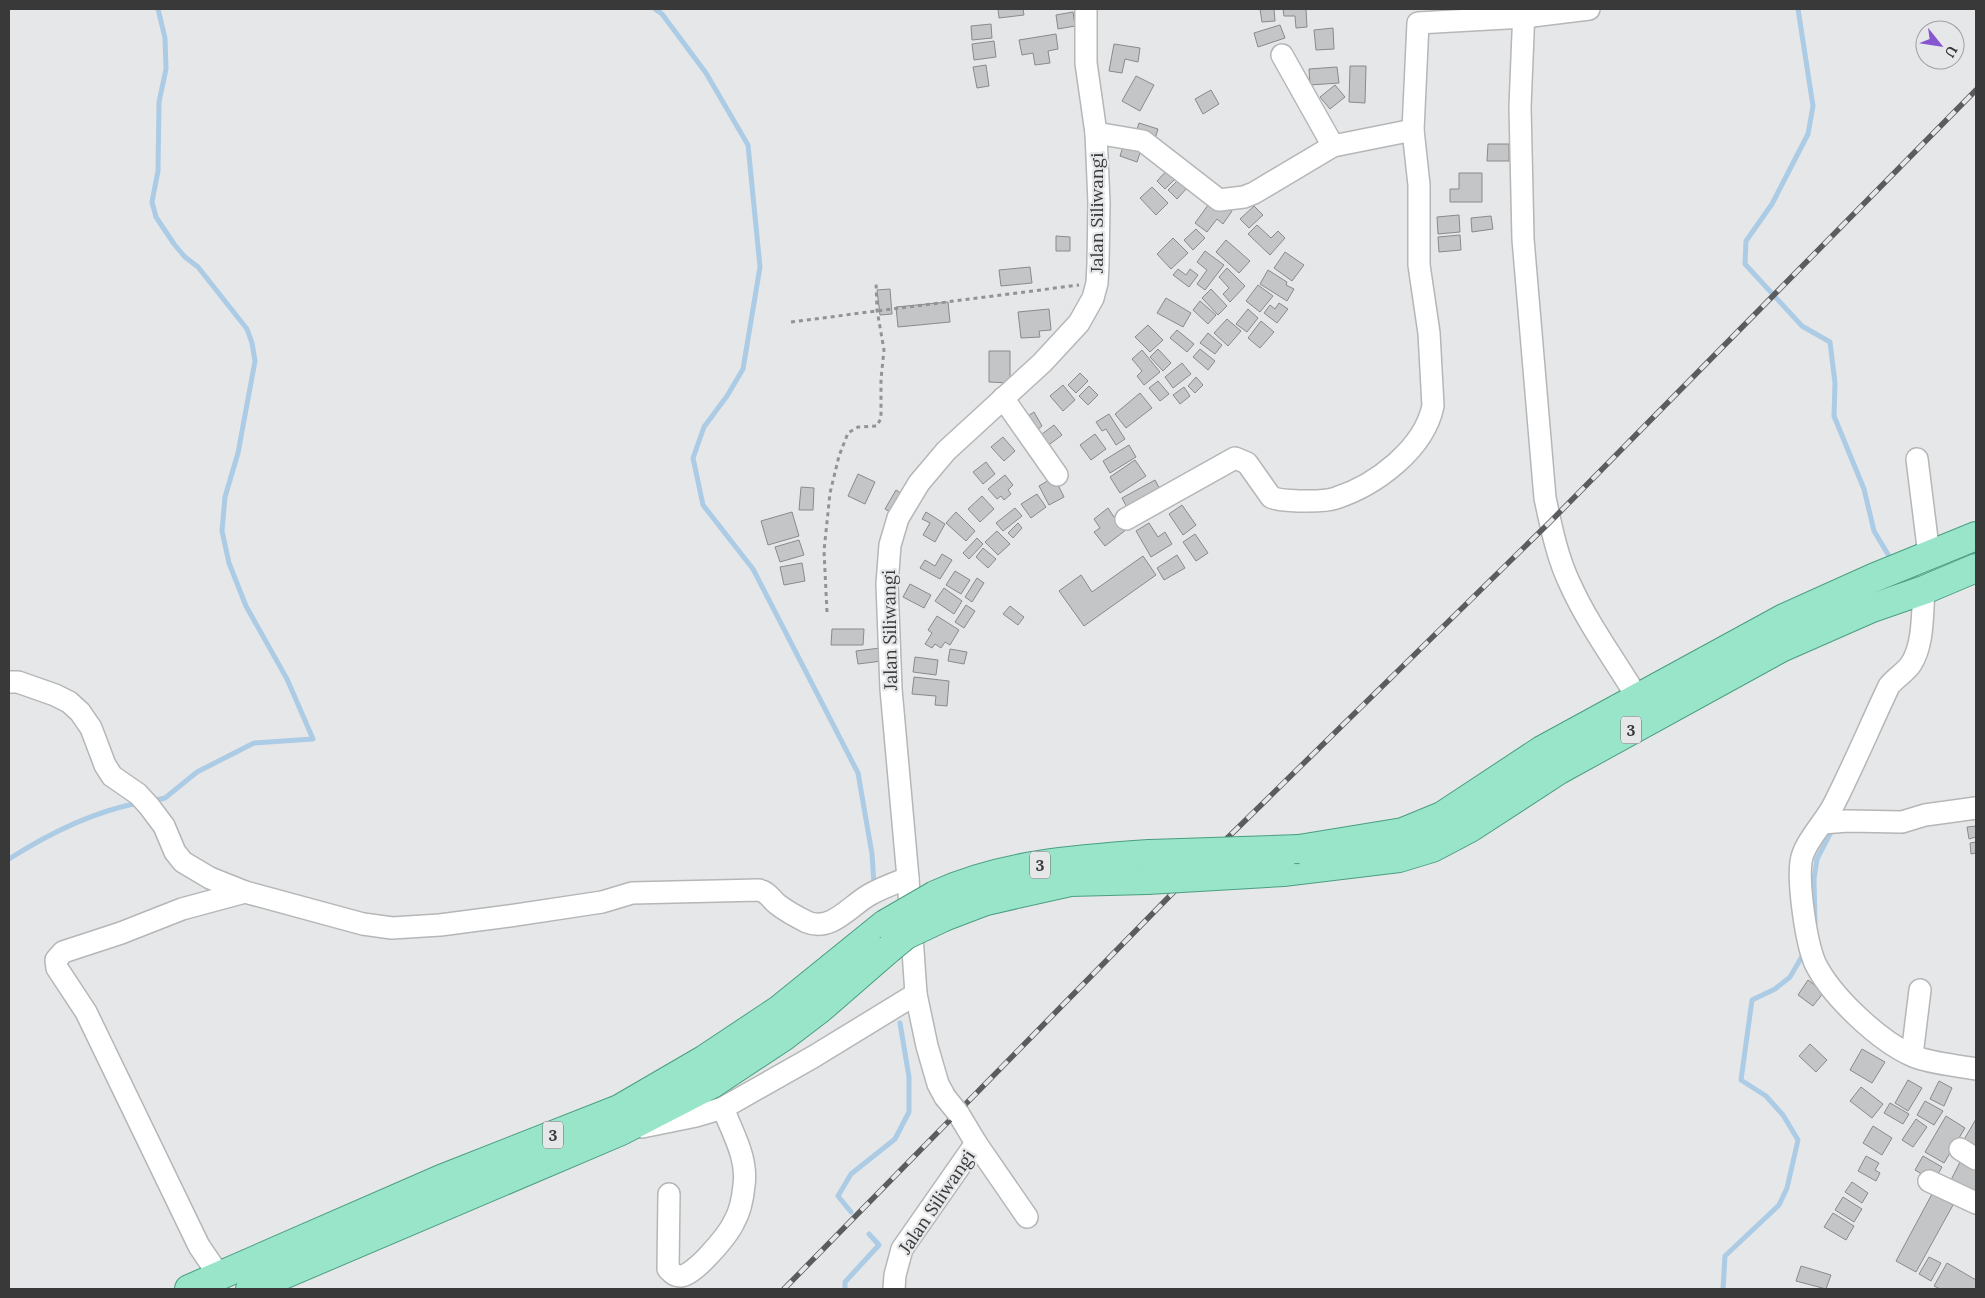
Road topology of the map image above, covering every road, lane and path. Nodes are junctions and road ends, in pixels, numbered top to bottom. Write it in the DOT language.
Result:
graph roads {
  1 [pos="1086,9"];
  2 [pos="1589,9"];
  3 [pos="1524,13"];
  4 [pos="1416,16"];
  5 [pos="1282,55"];
  6 [pos="1413,130"];
  7 [pos="1096,133"];
  8 [pos="1333,146"];
  9 [pos="876,282"];
  10 [pos="1096,283"];
  11 [pos="877,310"];
  12 [pos="792,322"];
  13 [pos="1003,398"];
  14 [pos="1917,459"];
  15 [pos="1057,475"];
  16 [pos="1126,519"];
  17 [pos="1976,536"];
  18 [pos="1929,555"];
  19 [pos="1976,568"];
  20 [pos="1924,590"];
  21 [pos="827,612"];
  22 [pos="9,682"];
  23 [pos="1637,697"];
  24 [pos="1976,808"];
  25 [pos="1823,823"];
  26 [pos="1148,867"];
  27 [pos="908,878"];
  28 [pos="245,892"];
  29 [pos="887,936"];
  30 [pos="1920,990"];
  31 [pos="916,994"];
  32 [pos="1912,1055"];
  33 [pos="1976,1069"];
  34 [pos="723,1108"];
  35 [pos="622,1131"];
  36 [pos="976,1143"];
  37 [pos="1929,1181"];
  38 [pos="669,1194"];
  39 [pos="1976,1203"];
  40 [pos="1028,1217"];
  41 [pos="220,1277"];
  42 [pos="189,1289"];
  43 [pos="250,1289"];
  44 [pos="894,1289"];
  1 -- 7 [label="street, Jalan Siliwangi"];
  2 -- 3 [label="street"];
  3 -- 4 [label="street"];
  3 -- 23 [label="street"];
  4 -- 6 [label="street"];
  5 -- 8 [label="street"];
  6 -- 8 [label="street"];
  6 -- 16 [label="street"];
  7 -- 8 [label="street"];
  7 -- 10 [label="street, Jalan Siliwangi"];
  9 -- 11 [label="path"];
  10 -- 11 [label="path"];
  10 -- 13 [label="street, Jalan Siliwangi"];
  11 -- 12 [label="path"];
  11 -- 21 [label="path"];
  13 -- 15 [label="street"];
  13 -- 27 [label="street, Jalan Siliwangi"];
  14 -- 18 [label="street"];
  17 -- 18 [label="main road, 3"];
  18 -- 23 [label="main road, 3"];
  19 -- 20 [label="main road, 3"];
  20 -- 25 [label="street"];
  20 -- 26 [label="main road, 3, bridge"];
  22 -- 28 [label="street"];
  23 -- 26 [label="main road, 3, bridge"];
  24 -- 25 [label="street"];
  25 -- 32 [label="street"];
  26 -- 29 [label="main road, 3, bridge"];
  27 -- 28 [label="street"];
  27 -- 31 [label="street, Jalan Siliwangi"];
  28 -- 41 [label="street"];
  29 -- 35 [label="main road, 3"];
  29 -- 41 [label="main road, 3"];
  30 -- 32 [label="street"];
  31 -- 34 [label="street"];
  31 -- 36 [label="street, Jalan Siliwangi"];
  32 -- 33 [label="street"];
  34 -- 35 [label="street"];
  34 -- 38 [label="street"];
  35 -- 43 [label="main road, 3"];
  36 -- 40 [label="street"];
  36 -- 44 [label="street, Jalan Siliwangi"];
  37 -- 39 [label="street"];
  41 -- 42 [label="main road, 3"];
}
